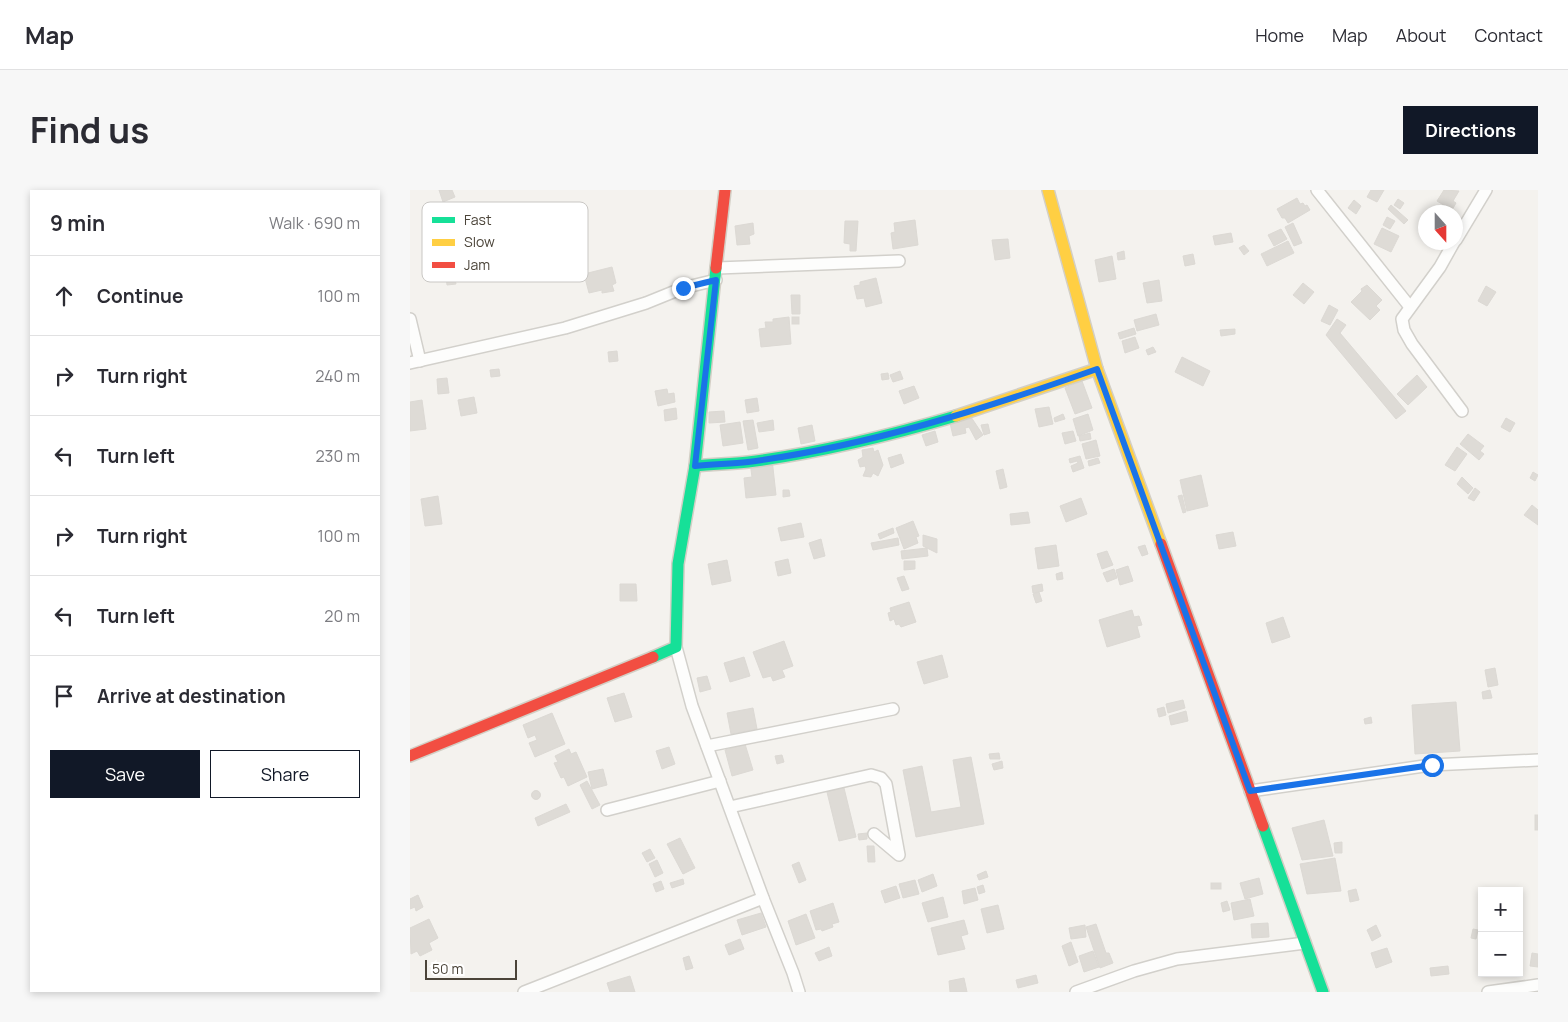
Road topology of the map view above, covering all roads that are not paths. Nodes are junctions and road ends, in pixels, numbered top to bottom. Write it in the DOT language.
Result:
graph roads {
  1 [pos="725,190"];
  2 [pos="1048,190"];
  3 [pos="1317,190"];
  4 [pos="1486,190"];
  5 [pos="1463,228"];
  6 [pos="1450,250"];
  7 [pos="900,261"];
  8 [pos="716,274"];
  9 [pos="1410,306"];
  10 [pos="410,319"];
  11 [pos="415,362"];
  12 [pos="1097,369"];
  13 [pos="1462,411"];
  14 [pos="695,466"];
  15 [pos="676,647"];
  16 [pos="893,709"];
  17 [pos="707,746"];
  18 [pos="410,756"];
  19 [pos="1538,760"];
  20 [pos="720,781"];
  21 [pos="1250,791"];
  22 [pos="730,807"];
  23 [pos="607,810"];
  24 [pos="874,834"];
  25 [pos="763,898"];
  26 [pos="1305,944"];
  27 [pos="1538,985"];
  28 [pos="524,992"];
  29 [pos="799,992"];
  30 [pos="1076,992"];
  31 [pos="1323,992"];
  32 [pos="1488,992"];
  1 -- 8 [label="street"];
  2 -- 12 [label="street"];
  3 -- 9 [label="street"];
  4 -- 5 [label="street"];
  6 -- 9 [label="street"];
  7 -- 8 [label="street"];
  8 -- 11 [label="street"];
  8 -- 14 [label="street"];
  9 -- 13 [label="street"];
  10 -- 11 [label="street"];
  12 -- 14 [label="street"];
  12 -- 21 [label="street"];
  14 -- 15 [label="street"];
  15 -- 17 [label="street"];
  15 -- 18 [label="street"];
  16 -- 17 [label="street"];
  17 -- 20 [label="street"];
  19 -- 21 [label="street"];
  20 -- 22 [label="street"];
  20 -- 23 [label="street"];
  21 -- 26 [label="street"];
  22 -- 24 [label="street"];
  22 -- 25 [label="street"];
  25 -- 28 [label="street"];
  25 -- 29 [label="street"];
  26 -- 30 [label="street"];
  26 -- 31 [label="street"];
  27 -- 32 [label="street"];
}
